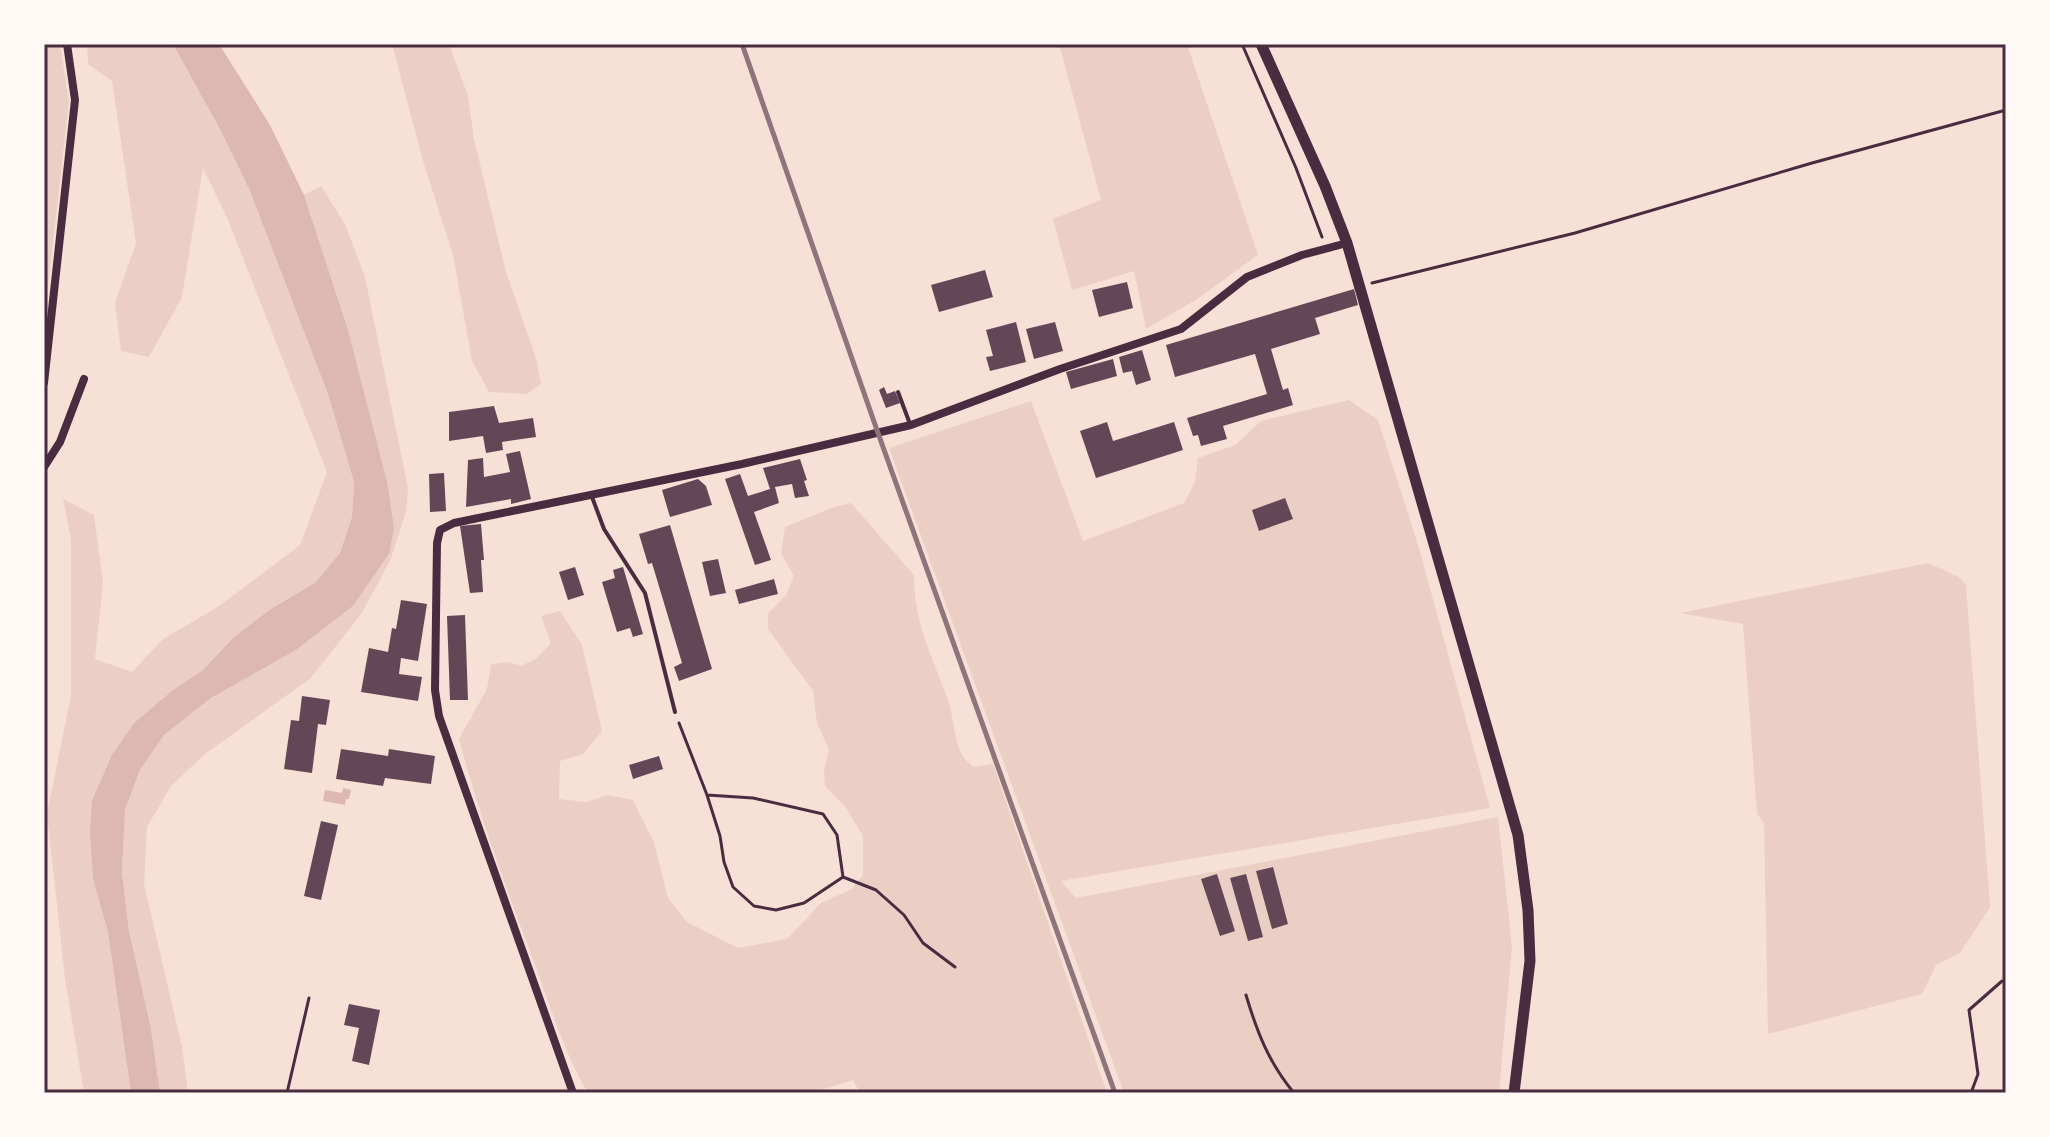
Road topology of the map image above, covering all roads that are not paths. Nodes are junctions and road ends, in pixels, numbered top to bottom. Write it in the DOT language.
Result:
graph roads {
  1 [pos="67,44"];
  2 [pos="1261,44"];
  3 [pos="1347,243"];
  4 [pos="84,379"];
  5 [pos="44,383"];
  6 [pos="898,392"];
  7 [pos="911,425"];
  8 [pos="44,467"];
  9 [pos="591,495"];
  10 [pos="675,712"];
  11 [pos="573,1093"];
  12 [pos="1514,1093"];
  1 -- 5 [label="street"];
  2 -- 3 [label="street"];
  3 -- 7 [label="street"];
  3 -- 12 [label="street"];
  4 -- 8 [label="street"];
  6 -- 7 [label="lane"];
  7 -- 9 [label="street"];
  9 -- 10 [label="lane"];
  9 -- 11 [label="street"];
}
